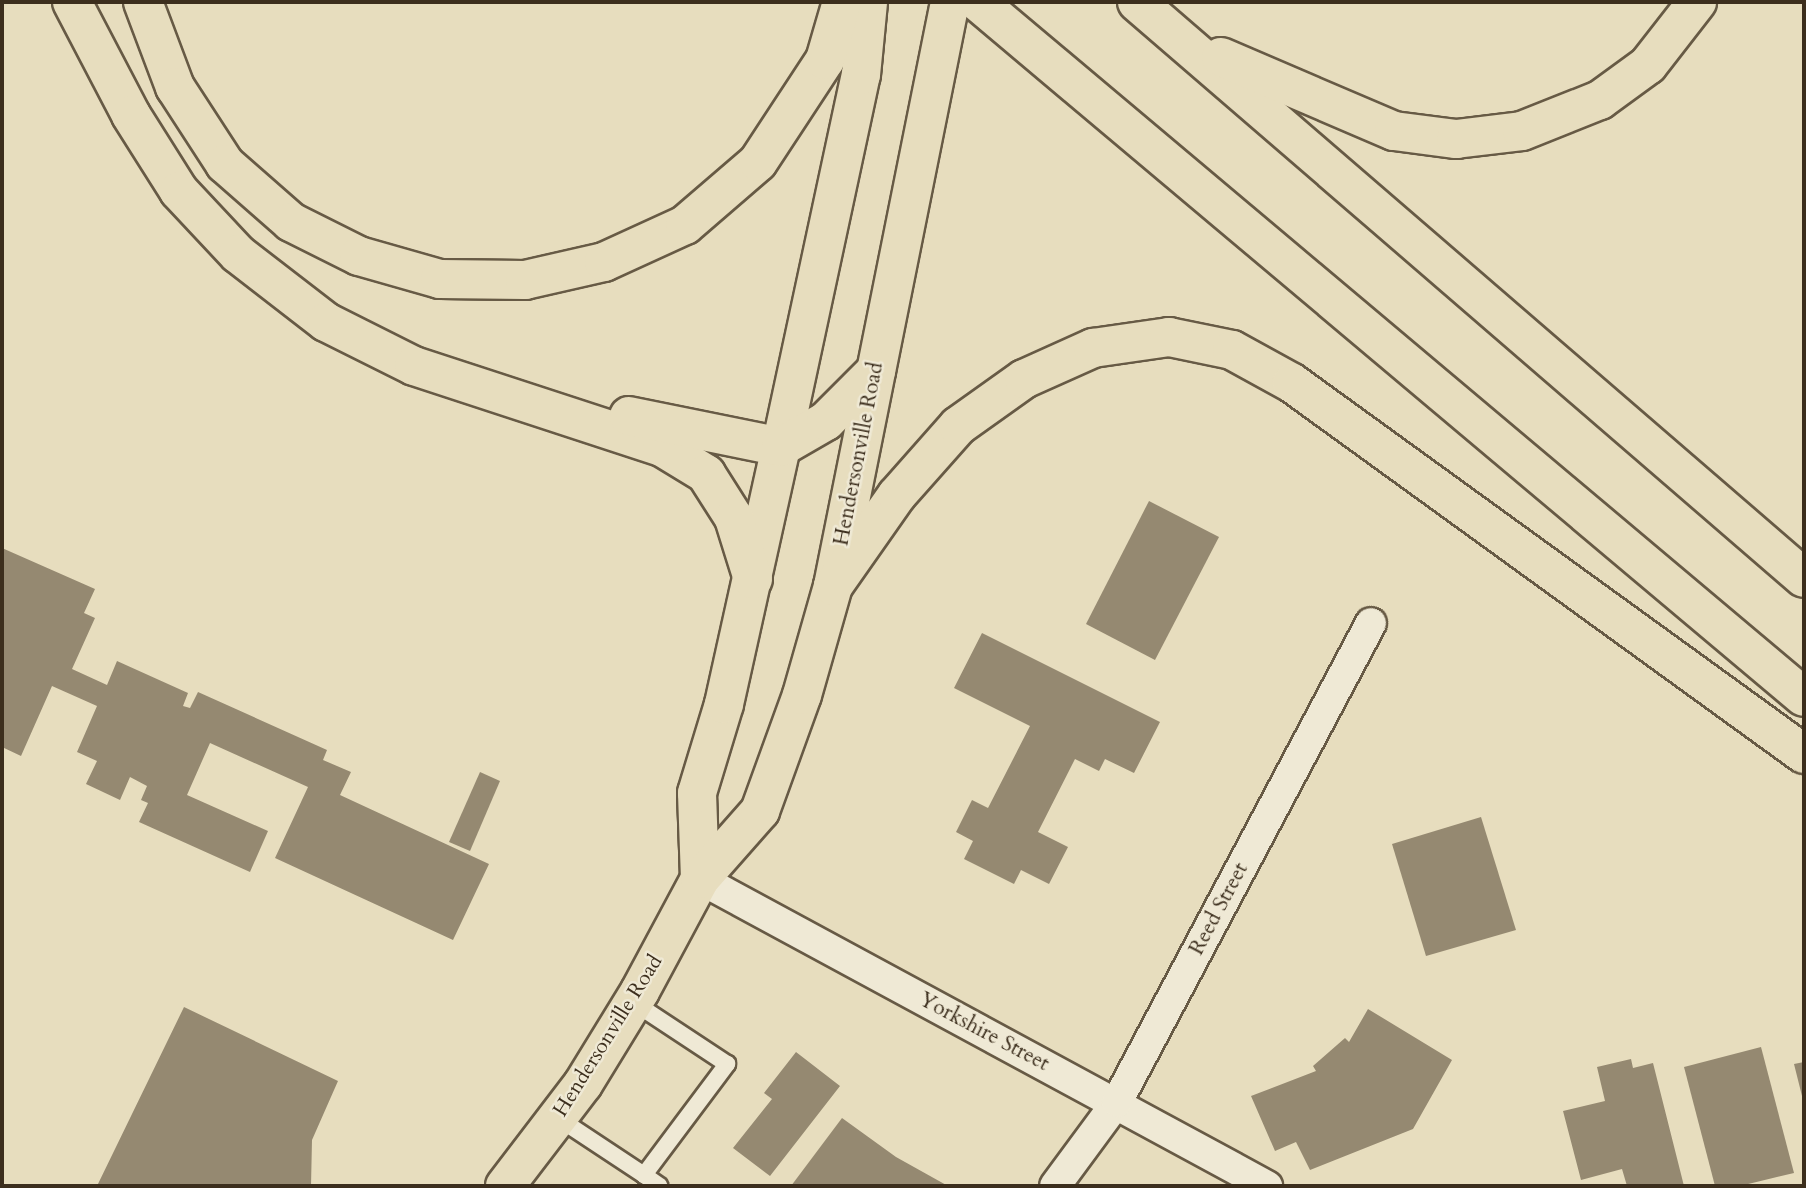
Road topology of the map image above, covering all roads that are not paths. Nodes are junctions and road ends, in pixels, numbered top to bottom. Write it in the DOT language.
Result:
graph roads {
  1 [pos="72,2"];
  2 [pos="143,2"];
  3 [pos="842,2"];
  4 [pos="868,2"];
  5 [pos="950,2"];
  6 [pos="978,2"];
  7 [pos="1138,2"];
  8 [pos="1697,2"];
  9 [pos="1178,37"];
  10 [pos="876,371"];
  11 [pos="530,404"];
  12 [pos="781,447"];
  13 [pos="1804,578"];
  14 [pos="753,579"];
  15 [pos="833,586"];
  16 [pos="1371,624"];
  17 [pos="1804,696"];
  18 [pos="1804,754"];
  19 [pos="700,879"];
  20 [pos="633,1002"];
  21 [pos="1117,1102"];
  22 [pos="558,1118"];
  23 [pos="645,1175"];
  24 [pos="505,1186"];
  25 [pos="660,1186"];
  26 [pos="1055,1186"];
  27 [pos="1267,1186"];
  1 -- 11 [label="main road"];
  2 -- 3 [label="main road"];
  4 -- 12 [label="main road"];
  5 -- 10 [label="main road, Hendersonville Road"];
  6 -- 17 [label="main road"];
  7 -- 9 [label="main road"];
  8 -- 9 [label="main road"];
  9 -- 13 [label="main road"];
  10 -- 12 [label="main road"];
  10 -- 15 [label="main road, Hendersonville Road"];
  11 -- 12 [label="main road"];
  11 -- 14 [label="main road"];
  12 -- 14 [label="main road"];
  14 -- 19 [label="main road"];
  15 -- 18 [label="main road"];
  15 -- 19 [label="main road, Hendersonville Road"];
  16 -- 21 [label="street, Reed Street"];
  19 -- 20 [label="main road, Hendersonville Road"];
  19 -- 21 [label="street, Yorkshire Street"];
  20 -- 22 [label="main road, Hendersonville Road"];
  20 -- 23 [label="lane"];
  21 -- 26 [label="street, Reed Street"];
  21 -- 27 [label="street, Yorkshire Street"];
  22 -- 23 [label="lane"];
  22 -- 24 [label="main road, Hendersonville Road"];
  23 -- 25 [label="lane"];
}
